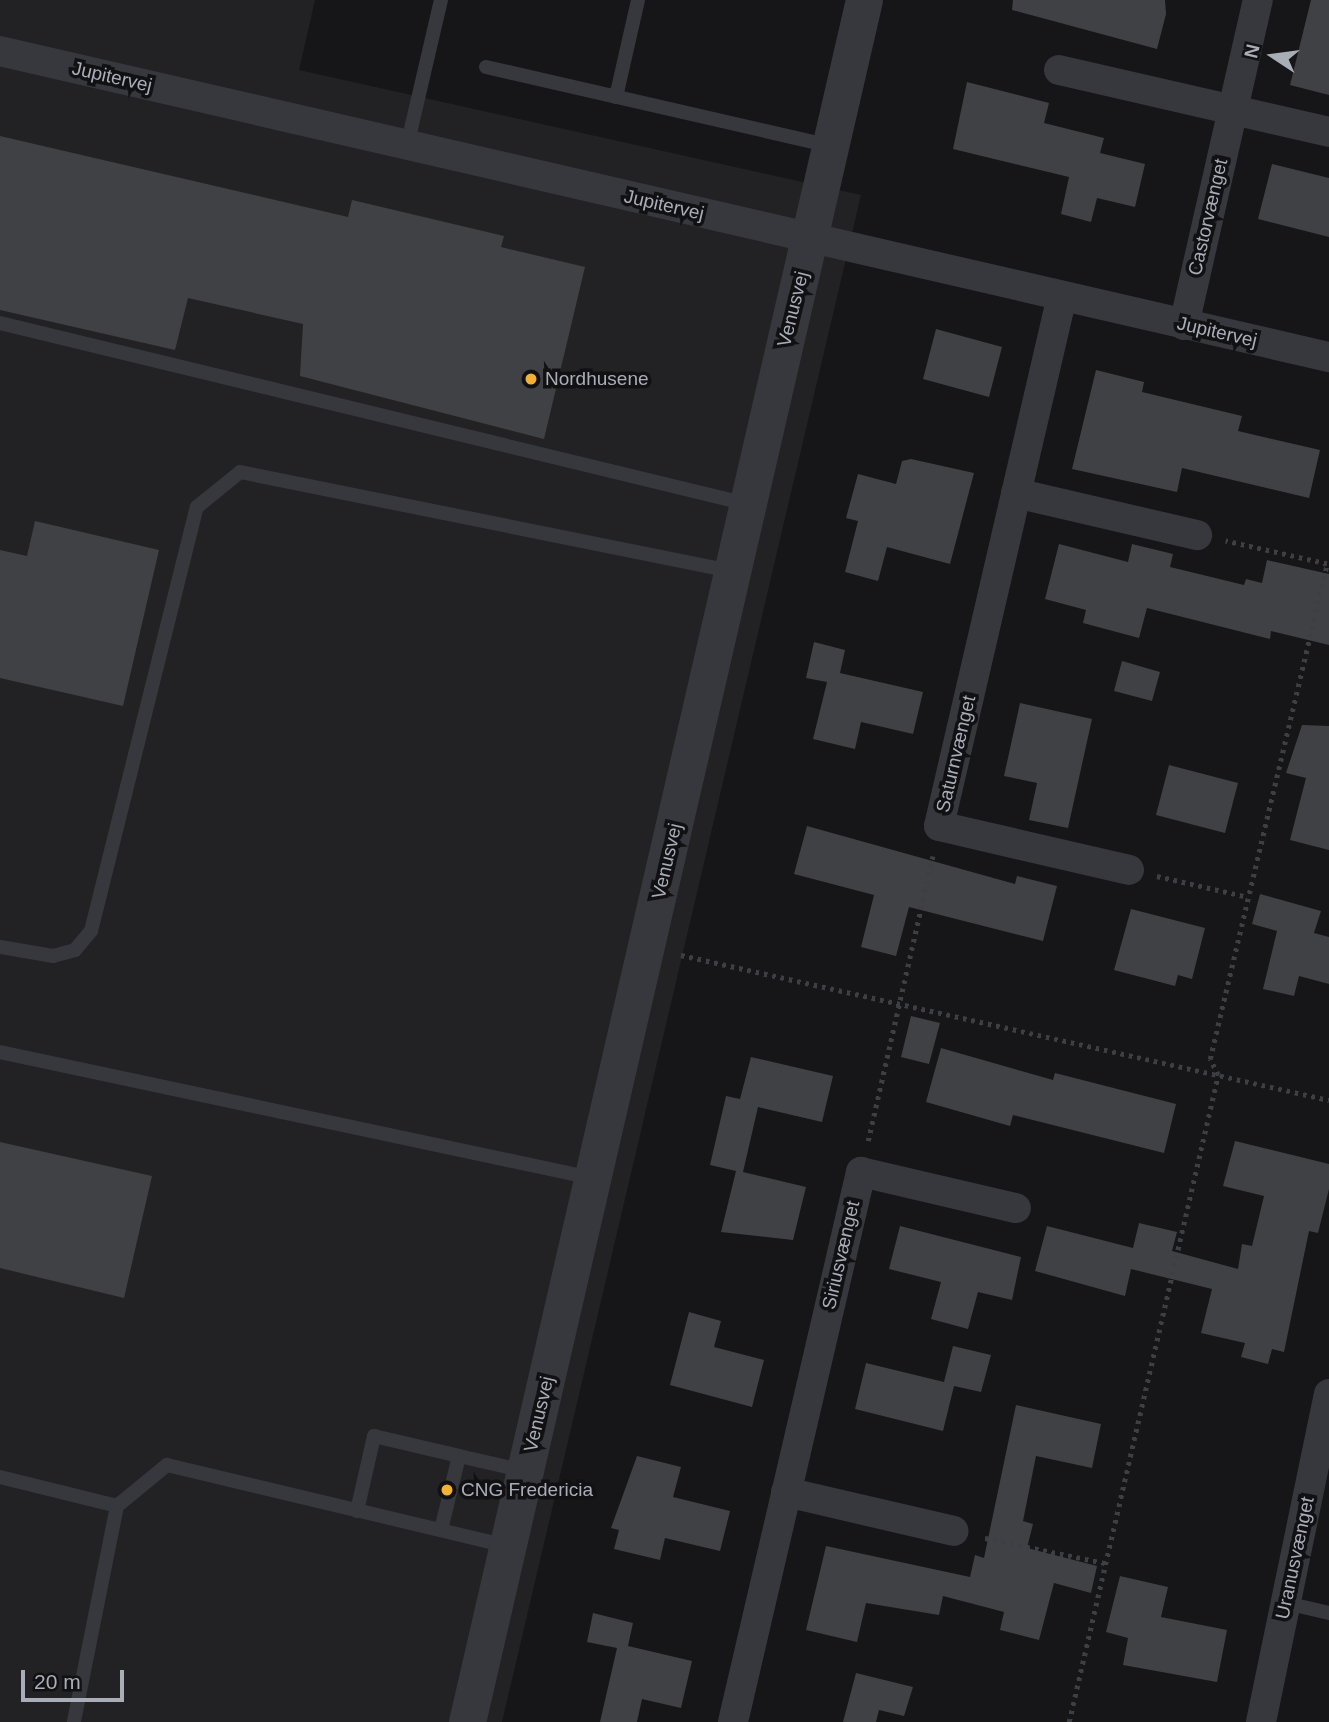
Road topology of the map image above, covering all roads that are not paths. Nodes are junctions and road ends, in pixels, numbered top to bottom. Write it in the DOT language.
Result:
graph roads {
  1 [pos="441,0"];
  2 [pos="638,0"];
  3 [pos="864,0"];
  4 [pos="1258,0"];
  5 [pos="0,51"];
  6 [pos="486,67"];
  7 [pos="1059,70"];
  8 [pos="616,97"];
  9 [pos="1233,110"];
  10 [pos="1329,132"];
  11 [pos="407,146"];
  12 [pos="831,146"];
  13 [pos="810,239"];
  14 [pos="1062,296"];
  15 [pos="0,323"];
  16 [pos="1184,325"];
  17 [pos="1329,357"];
  18 [pos="1016,493"];
  19 [pos="748,504"];
  20 [pos="1197,535"];
  21 [pos="733,571"];
  22 [pos="1129,870"];
  23 [pos="0,947"];
  24 [pos="0,1052"];
  25 [pos="593,1178"];
  26 [pos="1016,1208"];
  27 [pos="1329,1394"];
  28 [pos="458,1455"];
  29 [pos="526,1471"];
  30 [pos="0,1477"];
  31 [pos="786,1492"];
  32 [pos="117,1506"];
  33 [pos="357,1511"];
  34 [pos="441,1530"];
  35 [pos="954,1531"];
  36 [pos="508,1546"];
  37 [pos="1286,1603"];
  38 [pos="1329,1613"];
  39 [pos="74,1722"];
  40 [pos="467,1722"];
  41 [pos="733,1722"];
  42 [pos="1261,1722"];
  1 -- 11 [label="lane"];
  2 -- 8 [label="lane"];
  3 -- 12 [label="street, Venusvej"];
  4 -- 9 [label="street, Castorvænget"];
  5 -- 11 [label="street, Jupitervej"];
  6 -- 8 [label="lane"];
  7 -- 9 [label="street"];
  8 -- 12 [label="lane"];
  9 -- 10 [label="street"];
  9 -- 16 [label="street, Castorvænget"];
  11 -- 13 [label="street, Jupitervej"];
  12 -- 13 [label="street, Venusvej"];
  13 -- 14 [label="street, Jupitervej"];
  13 -- 19 [label="street, Venusvej"];
  14 -- 16 [label="street, Jupitervej"];
  14 -- 18 [label="street, Saturnvænget"];
  15 -- 19 [label="lane"];
  16 -- 17 [label="street, Jupitervej"];
  18 -- 20 [label="street"];
  18 -- 22 [label="street, Saturnvænget"];
  19 -- 21 [label="street, Venusvej"];
  21 -- 23 [label="lane"];
  21 -- 25 [label="street, Venusvej"];
  24 -- 25 [label="lane"];
  25 -- 29 [label="street, Venusvej"];
  26 -- 31 [label="street, Siriusvænget"];
  27 -- 37 [label="street, Uranusvænget"];
  28 -- 29 [label="lane"];
  28 -- 33 [label="lane"];
  28 -- 34 [label="lane"];
  29 -- 36 [label="street, Venusvej"];
  30 -- 32 [label="lane"];
  31 -- 35 [label="street"];
  31 -- 41 [label="street, Siriusvænget"];
  32 -- 33 [label="lane"];
  32 -- 39 [label="lane"];
  33 -- 34 [label="lane"];
  34 -- 36 [label="lane"];
  36 -- 40 [label="street, Venusvej"];
  37 -- 38 [label="lane"];
  37 -- 42 [label="street, Uranusvænget"];
}
